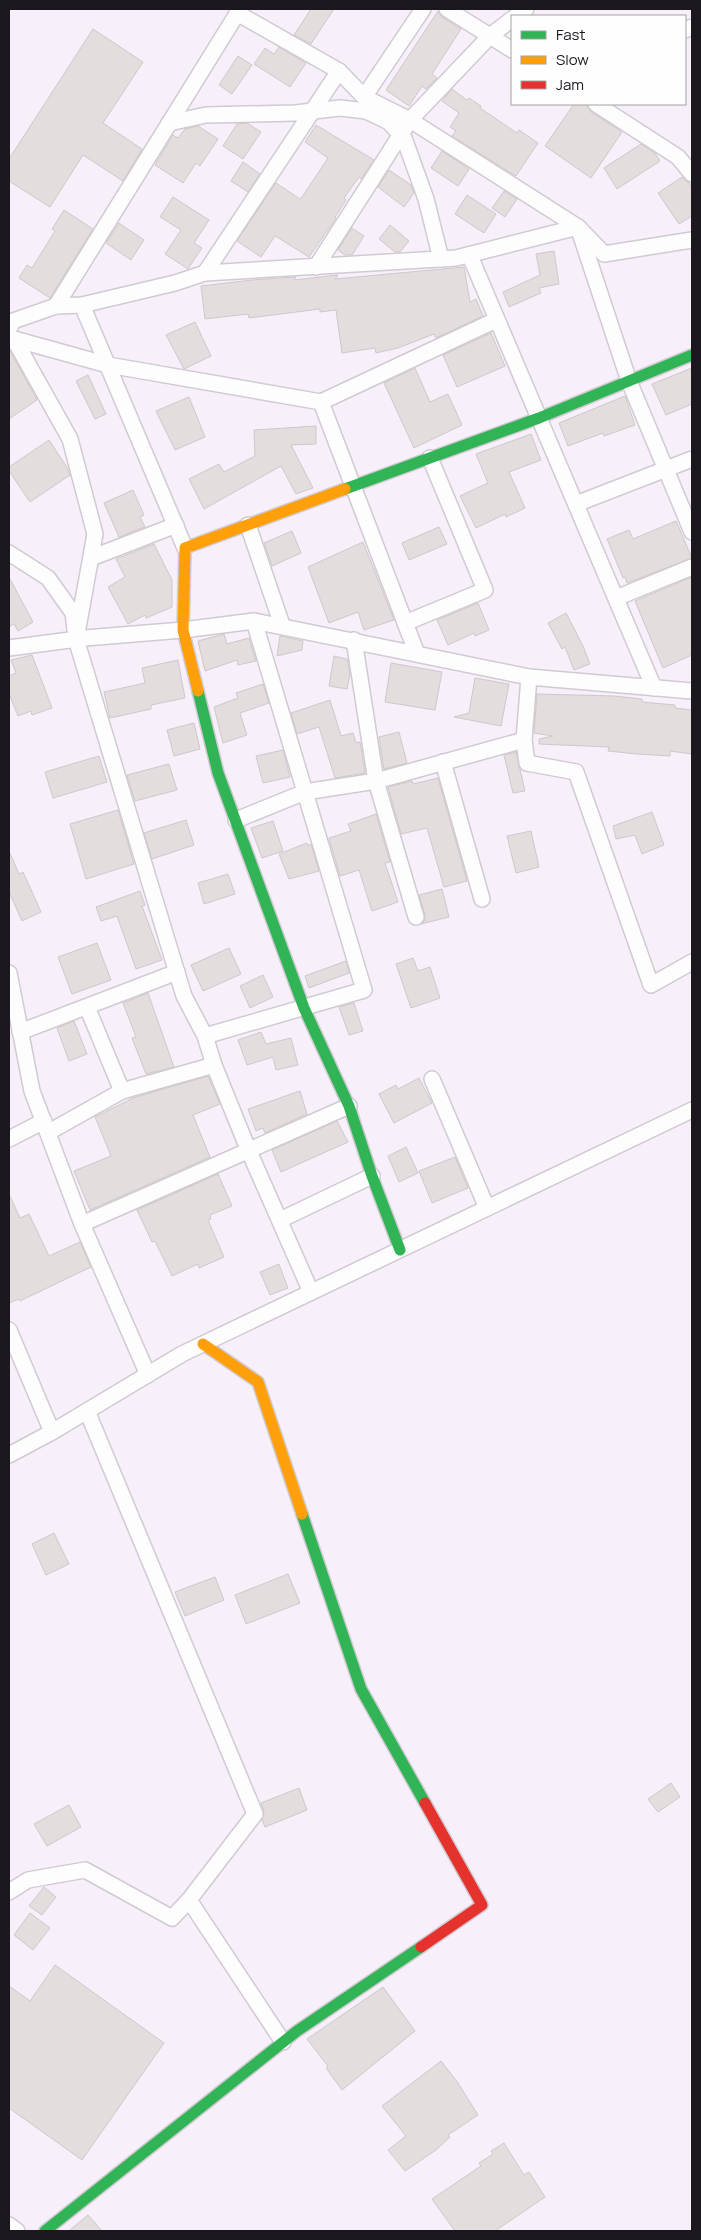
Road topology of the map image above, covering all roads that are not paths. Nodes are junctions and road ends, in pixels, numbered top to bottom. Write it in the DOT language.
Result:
graph roads {
  1 [pos="423,9"];
  2 [pos="447,9"];
  3 [pos="238,11"];
  4 [pos="511,20"];
  5 [pos="490,36"];
  6 [pos="511,49"];
  7 [pos="339,71"];
  8 [pos="364,97"];
  9 [pos="598,105"];
  10 [pos="312,111"];
  11 [pos="410,120"];
  12 [pos="169,123"];
  13 [pos="400,135"];
  14 [pos="692,174"];
  15 [pos="578,227"];
  16 [pos="692,240"];
  17 [pos="470,256"];
  18 [pos="441,259"];
  19 [pos="316,267"];
  20 [pos="205,273"];
  21 [pos="82,305"];
  22 [pos="56,306"];
  23 [pos="496,320"];
  24 [pos="10,336"];
  25 [pos="692,355"];
  26 [pos="108,365"];
  27 [pos="630,382"];
  28 [pos="321,402"];
  29 [pos="539,418"];
  30 [pos="430,458"];
  31 [pos="692,459"];
  32 [pos="666,469"];
  33 [pos="352,487"];
  34 [pos="576,504"];
  35 [pos="176,525"];
  36 [pos="248,525"];
  37 [pos="692,532"];
  38 [pos="185,548"];
  39 [pos="9,554"];
  40 [pos="91,558"];
  41 [pos="692,567"];
  42 [pos="616,598"];
  43 [pos="254,621"];
  44 [pos="405,623"];
  45 [pos="282,625"];
  46 [pos="183,630"];
  47 [pos="76,639"];
  48 [pos="354,640"];
  49 [pos="9,648"];
  50 [pos="417,654"];
  51 [pos="529,677"];
  52 [pos="654,688"];
  53 [pos="692,691"];
  54 [pos="524,740"];
  55 [pos="443,762"];
  56 [pos="376,781"];
  57 [pos="305,792"];
  58 [pos="236,820"];
  59 [pos="482,899"];
  60 [pos="416,917"];
  61 [pos="692,962"];
  62 [pos="177,972"];
  63 [pos="9,975"];
  64 [pos="87,1007"];
  65 [pos="304,1008"];
  66 [pos="20,1032"];
  67 [pos="205,1036"];
  68 [pos="214,1065"];
  69 [pos="432,1078"];
  70 [pos="122,1091"];
  71 [pos="349,1106"];
  72 [pos="692,1110"];
  73 [pos="46,1127"];
  74 [pos="9,1139"];
  75 [pos="248,1148"];
  76 [pos="372,1176"];
  77 [pos="487,1208"];
  78 [pos="280,1220"];
  79 [pos="82,1224"];
  80 [pos="400,1250"];
  81 [pos="311,1292"];
  82 [pos="10,1338"];
  83 [pos="204,1344"];
  84 [pos="148,1374"];
  85 [pos="87,1411"];
  86 [pos="52,1432"];
  87 [pos="9,1455"];
  88 [pos="9,1892"];
  89 [pos="189,1900"];
  90 [pos="283,2042"];
  91 [pos="9,2225"];
  92 [pos="17,2231"];
  93 [pos="45,2231"];
  1 -- 8 [label="street"];
  2 -- 5 [label="street"];
  3 -- 7 [label="street"];
  3 -- 12 [label="street"];
  4 -- 5 [label="street"];
  5 -- 6 [label="street"];
  5 -- 11 [label="street"];
  7 -- 8 [label="street"];
  7 -- 10 [label="street"];
  8 -- 11 [label="street"];
  9 -- 14 [label="street"];
  10 -- 12 [label="street"];
  10 -- 13 [label="street"];
  10 -- 20 [label="street"];
  11 -- 13 [label="street"];
  11 -- 15 [label="street"];
  12 -- 22 [label="street"];
  13 -- 18 [label="street"];
  13 -- 19 [label="street"];
  15 -- 16 [label="street"];
  15 -- 17 [label="street"];
  15 -- 27 [label="street"];
  17 -- 18 [label="street"];
  17 -- 23 [label="street"];
  18 -- 19 [label="street"];
  19 -- 20 [label="street"];
  20 -- 21 [label="street"];
  21 -- 22 [label="street"];
  21 -- 26 [label="street"];
  22 -- 24 [label="street"];
  23 -- 28 [label="street"];
  23 -- 29 [label="street"];
  24 -- 26 [label="street"];
  24 -- 40 [label="street"];
  25 -- 27 [label="street"];
  26 -- 28 [label="street"];
  26 -- 35 [label="street"];
  27 -- 29 [label="street"];
  27 -- 32 [label="street"];
  28 -- 33 [label="street"];
  29 -- 30 [label="street"];
  29 -- 34 [label="street"];
  30 -- 33 [label="street"];
  30 -- 44 [label="street"];
  31 -- 32 [label="street"];
  32 -- 34 [label="street"];
  32 -- 37 [label="street"];
  33 -- 36 [label="street"];
  33 -- 44 [label="street"];
  34 -- 42 [label="street"];
  35 -- 38 [label="street"];
  35 -- 40 [label="street"];
  36 -- 38 [label="street"];
  36 -- 45 [label="street"];
  38 -- 46 [label="street"];
  39 -- 47 [label="street"];
  40 -- 47 [label="street"];
  41 -- 42 [label="street"];
  42 -- 52 [label="street"];
  43 -- 45 [label="street"];
  43 -- 46 [label="street"];
  43 -- 57 [label="street"];
  44 -- 50 [label="street"];
  45 -- 48 [label="street"];
  46 -- 47 [label="street"];
  46 -- 58 [label="street"];
  47 -- 49 [label="street"];
  47 -- 62 [label="street"];
  48 -- 50 [label="street"];
  48 -- 56 [label="street"];
  50 -- 51 [label="street"];
  51 -- 52 [label="street"];
  51 -- 54 [label="street"];
  52 -- 53 [label="street"];
  54 -- 55 [label="street"];
  54 -- 61 [label="street"];
  55 -- 56 [label="street"];
  55 -- 59 [label="street"];
  56 -- 57 [label="street"];
  56 -- 60 [label="street"];
  57 -- 58 [label="street"];
  57 -- 65 [label="street"];
  58 -- 65 [label="street"];
  62 -- 64 [label="street"];
  62 -- 67 [label="street"];
  63 -- 66 [label="street"];
  64 -- 66 [label="street"];
  64 -- 70 [label="street"];
  65 -- 67 [label="street"];
  65 -- 71 [label="street"];
  66 -- 73 [label="street"];
  67 -- 68 [label="street"];
  68 -- 70 [label="street"];
  68 -- 75 [label="street"];
  69 -- 77 [label="street"];
  70 -- 73 [label="street"];
  71 -- 75 [label="street"];
  71 -- 76 [label="street"];
  72 -- 77 [label="street"];
  73 -- 74 [label="street"];
  73 -- 79 [label="street"];
  75 -- 78 [label="street"];
  75 -- 79 [label="street"];
  76 -- 78 [label="street"];
  76 -- 80 [label="street"];
  77 -- 80 [label="street"];
  78 -- 81 [label="street"];
  79 -- 84 [label="street"];
  80 -- 81 [label="street"];
  81 -- 83 [label="street"];
  82 -- 86 [label="street"];
  83 -- 84 [label="street"];
  83 -- 90 [label="street"];
  84 -- 85 [label="street"];
  85 -- 86 [label="street"];
  85 -- 89 [label="street"];
  86 -- 87 [label="street"];
  88 -- 89 [label="street"];
  89 -- 90 [label="street"];
  90 -- 93 [label="street"];
  91 -- 92 [label="street"];
}
